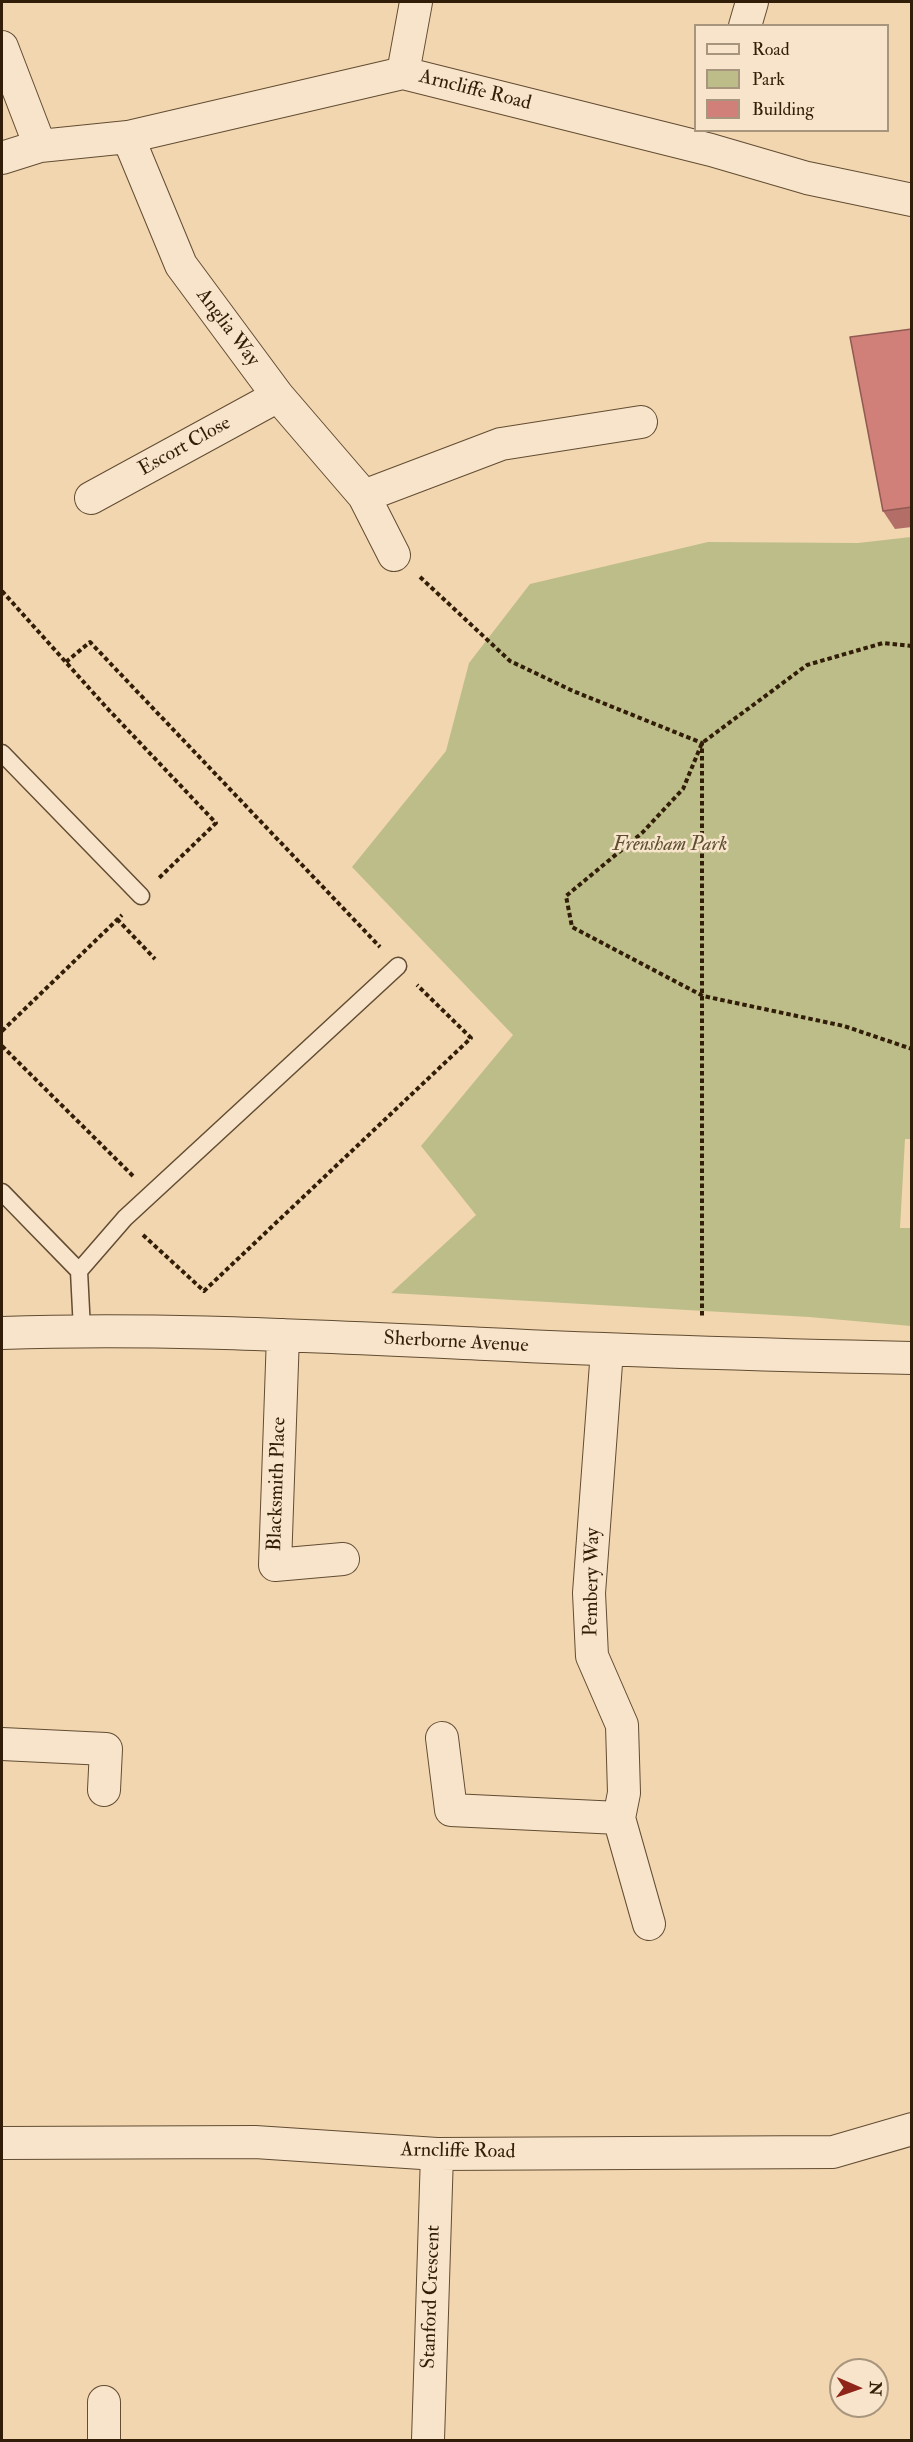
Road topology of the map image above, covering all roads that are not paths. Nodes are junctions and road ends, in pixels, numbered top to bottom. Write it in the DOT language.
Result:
graph roads {
  1 [pos="416,2"];
  2 [pos="752,2"];
  3 [pos="746,24"];
  4 [pos="2,47"];
  5 [pos="404,74"];
  6 [pos="128,137"];
  7 [pos="714,140"];
  8 [pos="40,146"];
  9 [pos="2,158"];
  10 [pos="912,200"];
  11 [pos="278,396"];
  12 [pos="641,422"];
  13 [pos="364,496"];
  14 [pos="91,498"];
  15 [pos="394,555"];
  16 [pos="2,753"];
  17 [pos="141,896"];
  18 [pos="398,966"];
  19 [pos="2,1192"];
  20 [pos="79,1271"];
  21 [pos="82,1330"];
  22 [pos="2,1333"];
  23 [pos="283,1335"];
  24 [pos="607,1350"];
  25 [pos="912,1358"];
  26 [pos="343,1560"];
  27 [pos="442,1738"];
  28 [pos="2,1744"];
  29 [pos="104,1790"];
  30 [pos="619,1818"];
  31 [pos="649,1923"];
  32 [pos="912,2129"];
  33 [pos="2,2143"];
  34 [pos="437,2154"];
  35 [pos="104,2402"];
  36 [pos="104,2440"];
  37 [pos="428,2440"];
  1 -- 5 [label="street"];
  2 -- 3 [label="street"];
  4 -- 8 [label="street"];
  5 -- 6 [label="street, Arncliffe Road"];
  5 -- 7 [label="street, Arncliffe Road"];
  6 -- 8 [label="street, Arncliffe Road"];
  6 -- 11 [label="street, Anglia Way"];
  7 -- 10 [label="street, Arncliffe Road"];
  8 -- 9 [label="street, Arncliffe Road"];
  11 -- 13 [label="street, Anglia Way"];
  11 -- 14 [label="street, Escort Close"];
  12 -- 13 [label="street"];
  13 -- 15 [label="street, Anglia Way"];
  16 -- 17 [label="lane"];
  18 -- 20 [label="lane"];
  19 -- 20 [label="lane"];
  20 -- 21 [label="lane"];
  21 -- 22 [label="street, Sherborne Avenue"];
  21 -- 23 [label="street, Sherborne Avenue"];
  23 -- 24 [label="street, Sherborne Avenue"];
  23 -- 26 [label="street, Blacksmith Place"];
  24 -- 25 [label="street, Sherborne Avenue"];
  24 -- 30 [label="street, Pembery Way"];
  27 -- 30 [label="street"];
  28 -- 29 [label="street"];
  30 -- 31 [label="street"];
  32 -- 34 [label="street, Arncliffe Road"];
  33 -- 34 [label="street, Arncliffe Road"];
  34 -- 37 [label="street, Stanford Crescent"];
  35 -- 36 [label="street"];
}
